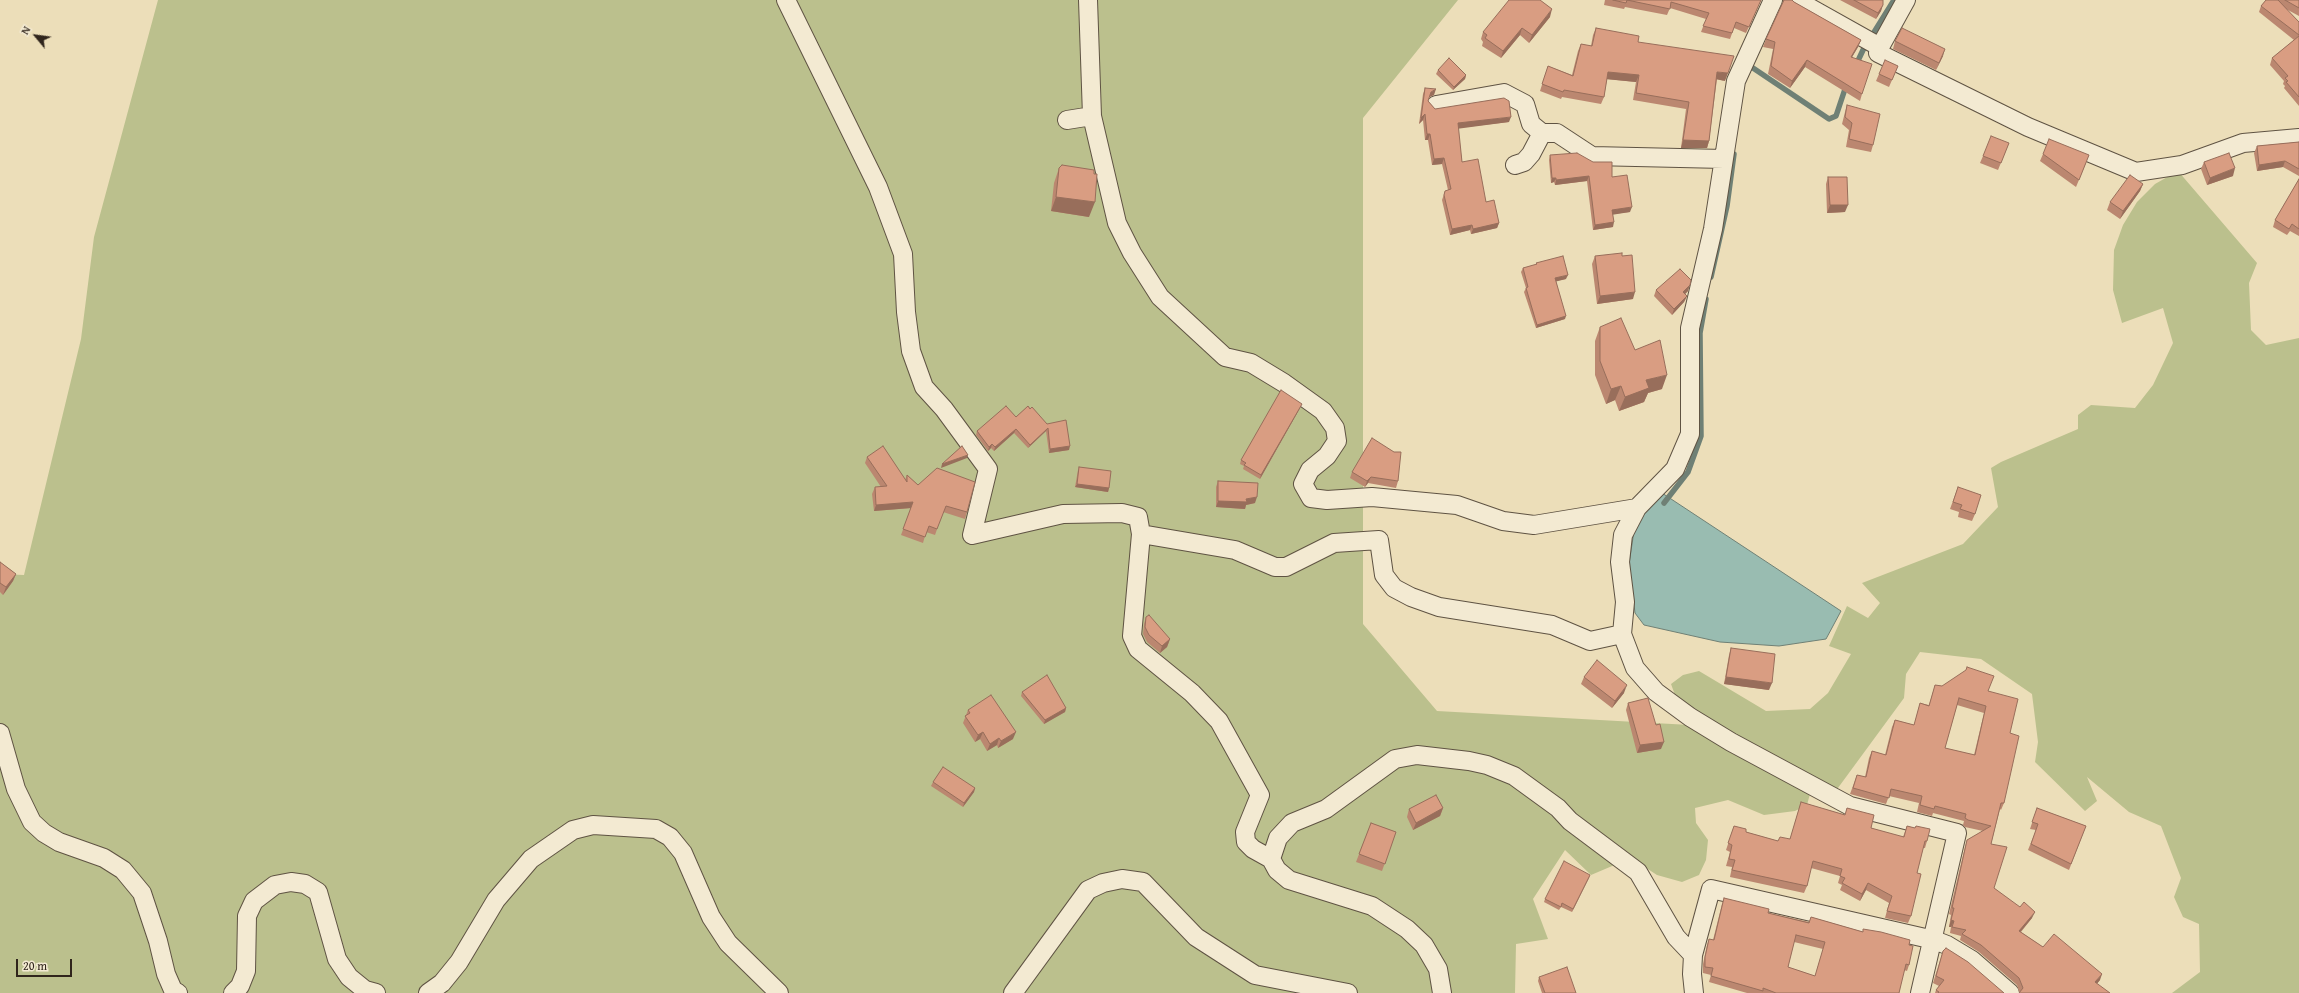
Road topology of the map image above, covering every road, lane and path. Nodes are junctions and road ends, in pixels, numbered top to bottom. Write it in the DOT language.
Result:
graph roads {
  1 [pos="786,0"];
  2 [pos="1088,0"];
  3 [pos="1773,0"];
  4 [pos="1796,0"];
  5 [pos="1899,2"];
  6 [pos="1872,43"];
  7 [pos="1436,105"];
  8 [pos="1092,116"];
  9 [pos="1067,120"];
  10 [pos="1542,133"];
  11 [pos="2299,138"];
  12 [pos="1724,159"];
  13 [pos="1515,165"];
  14 [pos="1637,508"];
  15 [pos="1141,534"];
  16 [pos="1622,634"];
  17 [pos="0,734"];
  18 [pos="1271,859"];
  19 [pos="1934,940"];
  20 [pos="1693,955"];
  21 [pos="178,993"];
  22 [pos="234,993"];
  23 [pos="376,993"];
  24 [pos="428,993"];
  25 [pos="780,993"];
  26 [pos="1013,993"];
  27 [pos="1348,993"];
  28 [pos="1442,993"];
  29 [pos="1694,993"];
  30 [pos="1920,993"];
  31 [pos="2010,993"];
  1 -- 15 [label="street"];
  2 -- 8 [label="street"];
  3 -- 12 [label="street"];
  4 -- 6 [label="street"];
  5 -- 6 [label="street"];
  6 -- 11 [label="street"];
  7 -- 10 [label="street"];
  8 -- 9 [label="street"];
  8 -- 14 [label="street"];
  10 -- 12 [label="street"];
  10 -- 13 [label="street"];
  12 -- 14 [label="street"];
  14 -- 16 [label="street"];
  15 -- 16 [label="street"];
  15 -- 18 [label="street"];
  16 -- 19 [label="street"];
  17 -- 21 [label="street"];
  18 -- 20 [label="street"];
  18 -- 28 [label="street"];
  19 -- 20 [label="street"];
  19 -- 30 [label="street"];
  19 -- 31 [label="street"];
  20 -- 29 [label="street"];
  22 -- 23 [label="street"];
  24 -- 25 [label="street"];
  26 -- 27 [label="street"];
}
